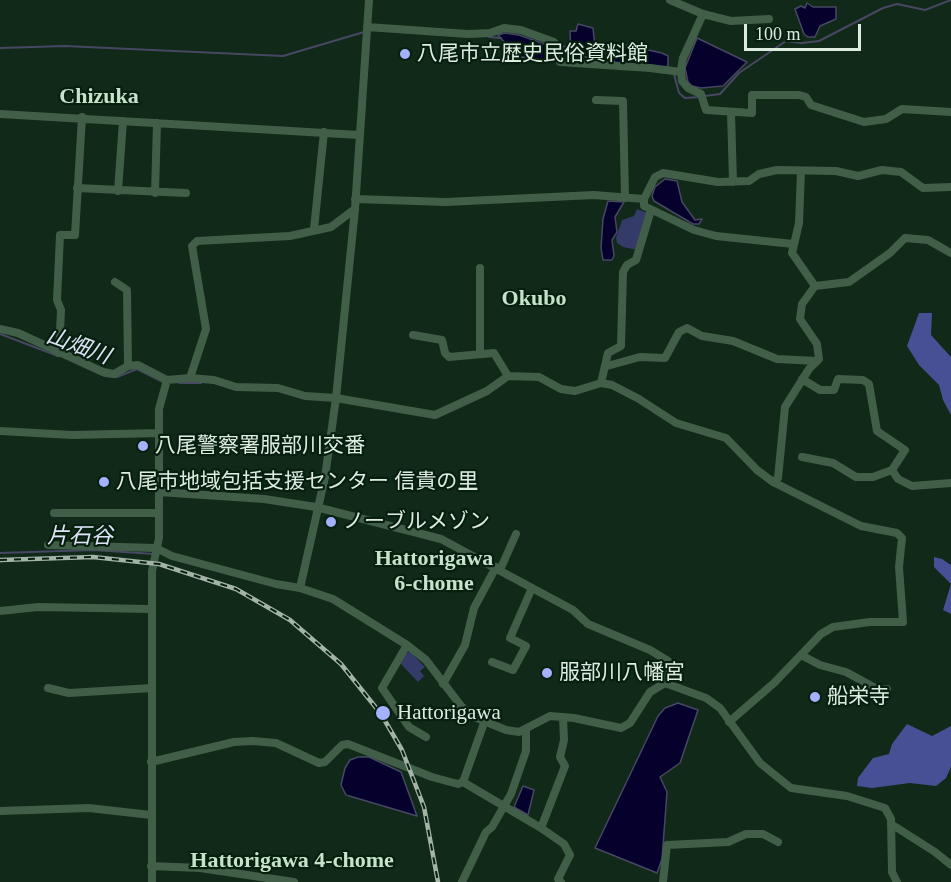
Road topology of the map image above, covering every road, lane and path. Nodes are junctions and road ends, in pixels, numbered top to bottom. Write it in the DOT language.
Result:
graph roads {
  1 [pos="369,0"];
  2 [pos="670,0"];
  3 [pos="703,14"];
  4 [pos="769,19"];
  5 [pos="367,30"];
  6 [pos="681,72"];
  7 [pos="596,100"];
  8 [pos="731,112"];
  9 [pos="951,112"];
  10 [pos="0,114"];
  11 [pos="82,117"];
  12 [pos="123,121"];
  13 [pos="157,123"];
  14 [pos="324,132"];
  15 [pos="359,135"];
  16 [pos="801,171"];
  17 [pos="733,182"];
  18 [pos="951,187"];
  19 [pos="77,188"];
  20 [pos="118,191"];
  21 [pos="154,193"];
  22 [pos="186,193"];
  23 [pos="625,198"];
  24 [pos="355,199"];
  25 [pos="644,199"];
  26 [pos="355,208"];
  27 [pos="651,210"];
  28 [pos="314,229"];
  29 [pos="793,244"];
  30 [pos="951,253"];
  31 [pos="480,268"];
  32 [pos="115,282"];
  33 [pos="815,286"];
  34 [pos="0,329"];
  35 [pos="413,335"];
  36 [pos="59,353"];
  37 [pos="480,354"];
  38 [pos="817,361"];
  39 [pos="128,366"];
  40 [pos="607,366"];
  41 [pos="508,376"];
  42 [pos="190,378"];
  43 [pos="802,379"];
  44 [pos="167,381"];
  45 [pos="601,383"];
  46 [pos="336,398"];
  47 [pos="0,430"];
  48 [pos="159,434"];
  49 [pos="802,457"];
  50 [pos="892,470"];
  51 [pos="773,482"];
  52 [pos="951,483"];
  53 [pos="159,492"];
  54 [pos="316,507"];
  55 [pos="54,513"];
  56 [pos="158,513"];
  57 [pos="516,534"];
  58 [pos="48,545"];
  59 [pos="156,548"];
  60 [pos="498,568"];
  61 [pos="300,588"];
  62 [pos="532,588"];
  63 [pos="151,609"];
  64 [pos="0,611"];
  65 [pos="407,645"];
  66 [pos="801,655"];
  67 [pos="492,662"];
  68 [pos="665,683"];
  69 [pos="443,684"];
  70 [pos="48,688"];
  71 [pos="152,688"];
  72 [pos="887,689"];
  73 [pos="564,717"];
  74 [pos="729,722"];
  75 [pos="484,723"];
  76 [pos="526,730"];
  77 [pos="426,736"];
  78 [pos="151,762"];
  79 [pos="462,782"];
  80 [pos="504,808"];
  81 [pos="0,811"];
  82 [pos="151,815"];
  83 [pos="891,824"];
  84 [pos="541,828"];
  85 [pos="778,842"];
  86 [pos="152,866"];
  87 [pos="951,866"];
  88 [pos="558,881"];
  89 [pos="152,882"];
  90 [pos="294,882"];
  91 [pos="462,882"];
  92 [pos="663,882"];
  93 [pos="897,882"];
  1 -- 5 [label="street"];
  2 -- 3 [label="street"];
  3 -- 4 [label="street"];
  3 -- 6 [label="street"];
  5 -- 6 [label="street"];
  5 -- 15 [label="street"];
  6 -- 8 [label="street"];
  7 -- 23 [label="street"];
  8 -- 9 [label="street"];
  8 -- 17 [label="street"];
  10 -- 11 [label="street"];
  11 -- 12 [label="street"];
  11 -- 19 [label="street"];
  12 -- 13 [label="street"];
  12 -- 20 [label="street"];
  13 -- 14 [label="street"];
  13 -- 21 [label="street"];
  14 -- 15 [label="street"];
  14 -- 28 [label="street"];
  15 -- 24 [label="street"];
  16 -- 17 [label="street"];
  16 -- 18 [label="street"];
  16 -- 29 [label="street"];
  17 -- 25 [label="street"];
  19 -- 20 [label="street"];
  19 -- 36 [label="street"];
  20 -- 21 [label="street"];
  21 -- 22 [label="street"];
  23 -- 24 [label="street"];
  23 -- 25 [label="street"];
  24 -- 26 [label="street"];
  25 -- 27 [label="street"];
  26 -- 28 [label="street"];
  26 -- 46 [label="street"];
  27 -- 29 [label="street"];
  27 -- 40 [label="street"];
  28 -- 42 [label="street"];
  29 -- 33 [label="street"];
  30 -- 33 [label="street"];
  31 -- 37 [label="street"];
  32 -- 39 [label="street"];
  33 -- 38 [label="street"];
  34 -- 36 [label="street"];
  35 -- 37 [label="street"];
  36 -- 39 [label="street"];
  37 -- 41 [label="street"];
  38 -- 40 [label="street"];
  38 -- 43 [label="street"];
  39 -- 44 [label="street"];
  40 -- 45 [label="street"];
  41 -- 45 [label="street"];
  41 -- 46 [label="street"];
  42 -- 44 [label="street"];
  42 -- 46 [label="street"];
  43 -- 50 [label="street"];
  43 -- 51 [label="street"];
  44 -- 48 [label="street"];
  45 -- 51 [label="street"];
  46 -- 54 [label="street"];
  47 -- 48 [label="street"];
  48 -- 53 [label="street"];
  49 -- 50 [label="street"];
  50 -- 52 [label="street"];
  51 -- 66 [label="street"];
  53 -- 54 [label="street"];
  53 -- 56 [label="street"];
  54 -- 60 [label="street"];
  54 -- 61 [label="street"];
  55 -- 56 [label="street"];
  56 -- 59 [label="street"];
  57 -- 60 [label="street"];
  58 -- 59 [label="street"];
  59 -- 61 [label="street"];
  59 -- 63 [label="street"];
  60 -- 62 [label="street"];
  60 -- 69 [label="street"];
  61 -- 65 [label="street"];
  62 -- 67 [label="street"];
  62 -- 68 [label="street"];
  63 -- 64 [label="street"];
  63 -- 71 [label="street"];
  65 -- 69 [label="street"];
  65 -- 77 [label="street"];
  66 -- 72 [label="street"];
  66 -- 74 [label="street"];
  68 -- 73 [label="street"];
  68 -- 74 [label="street"];
  69 -- 75 [label="street"];
  70 -- 71 [label="street"];
  71 -- 78 [label="street"];
  73 -- 76 [label="street"];
  73 -- 84 [label="street"];
  74 -- 83 [label="street"];
  75 -- 76 [label="street"];
  75 -- 79 [label="street"];
  76 -- 80 [label="street"];
  78 -- 79 [label="street"];
  78 -- 82 [label="street"];
  79 -- 80 [label="street"];
  80 -- 84 [label="street"];
  80 -- 91 [label="street"];
  81 -- 82 [label="street"];
  82 -- 86 [label="street"];
  83 -- 87 [label="street"];
  83 -- 93 [label="street"];
  84 -- 88 [label="street"];
  85 -- 92 [label="street"];
  86 -- 89 [label="street"];
  86 -- 90 [label="street"];
}
